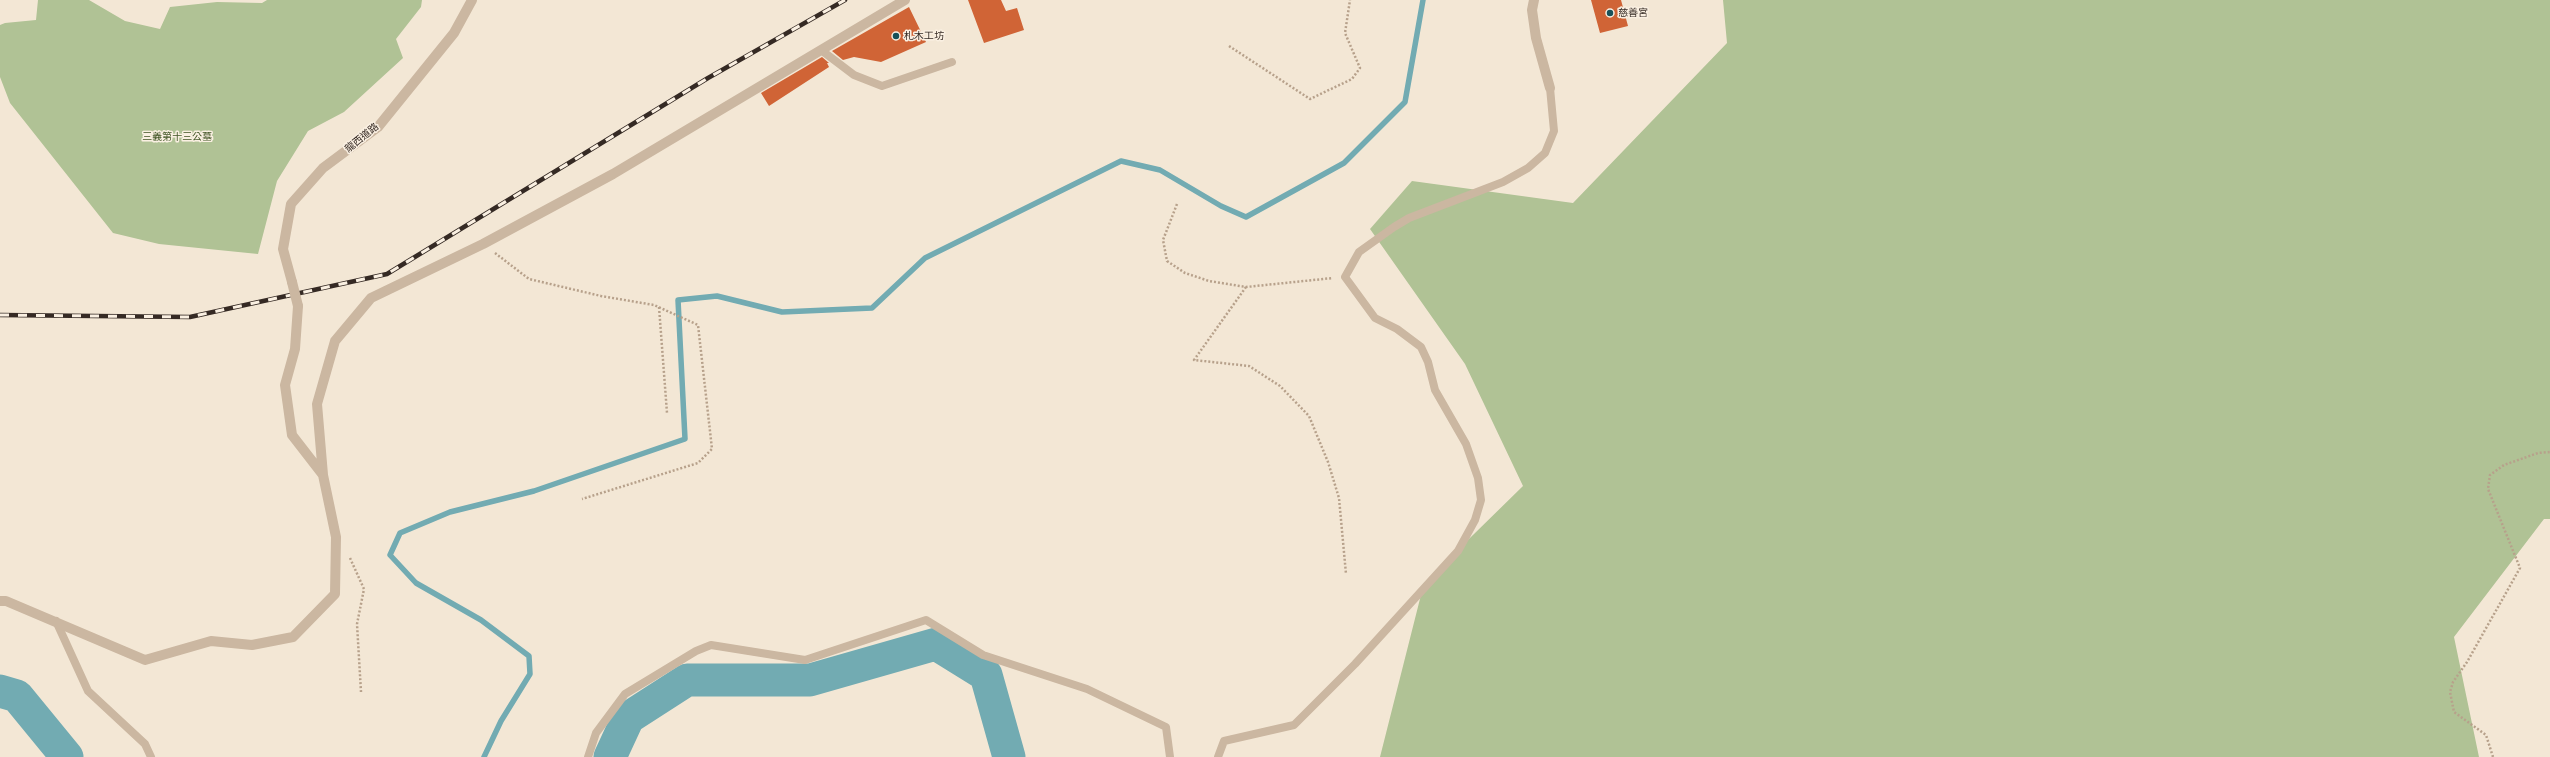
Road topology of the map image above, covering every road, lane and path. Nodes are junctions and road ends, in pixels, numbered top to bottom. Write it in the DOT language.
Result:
graph roads {
  1 [pos="472,0"];
  2 [pos="905,0"];
  3 [pos="1350,0"];
  4 [pos="1534,0"];
  5 [pos="1229,46"];
  6 [pos="821,50"];
  7 [pos="952,62"];
  8 [pos="1550,88"];
  9 [pos="1177,204"];
  10 [pos="483,244"];
  11 [pos="1345,276"];
  12 [pos="1246,287"];
  13 [pos="660,307"];
  14 [pos="667,413"];
  15 [pos="2550,452"];
  16 [pos="323,475"];
  17 [pos="582,499"];
  18 [pos="349,554"];
  19 [pos="1346,574"];
  20 [pos="0,601"];
  21 [pos="56,621"];
  22 [pos="361,692"];
  23 [pos="151,757"];
  24 [pos="588,757"];
  25 [pos="1170,757"];
  26 [pos="1218,757"];
  27 [pos="2493,757"];
  1 -- 16 [label="street, 龍西道路, bridge"];
  2 -- 6 [label="street"];
  3 -- 5 [label="path"];
  4 -- 8 [label="street"];
  6 -- 7 [label="lane"];
  6 -- 10 [label="street"];
  8 -- 11 [label="lane"];
  9 -- 12 [label="path"];
  10 -- 13 [label="path"];
  10 -- 16 [label="street"];
  11 -- 12 [label="path"];
  11 -- 26 [label="lane"];
  12 -- 19 [label="path"];
  13 -- 14 [label="path"];
  13 -- 17 [label="path"];
  15 -- 27 [label="path"];
  16 -- 21 [label="street"];
  18 -- 22 [label="path"];
  20 -- 21 [label="street"];
  21 -- 23 [label="lane"];
  24 -- 25 [label="lane"];
}
